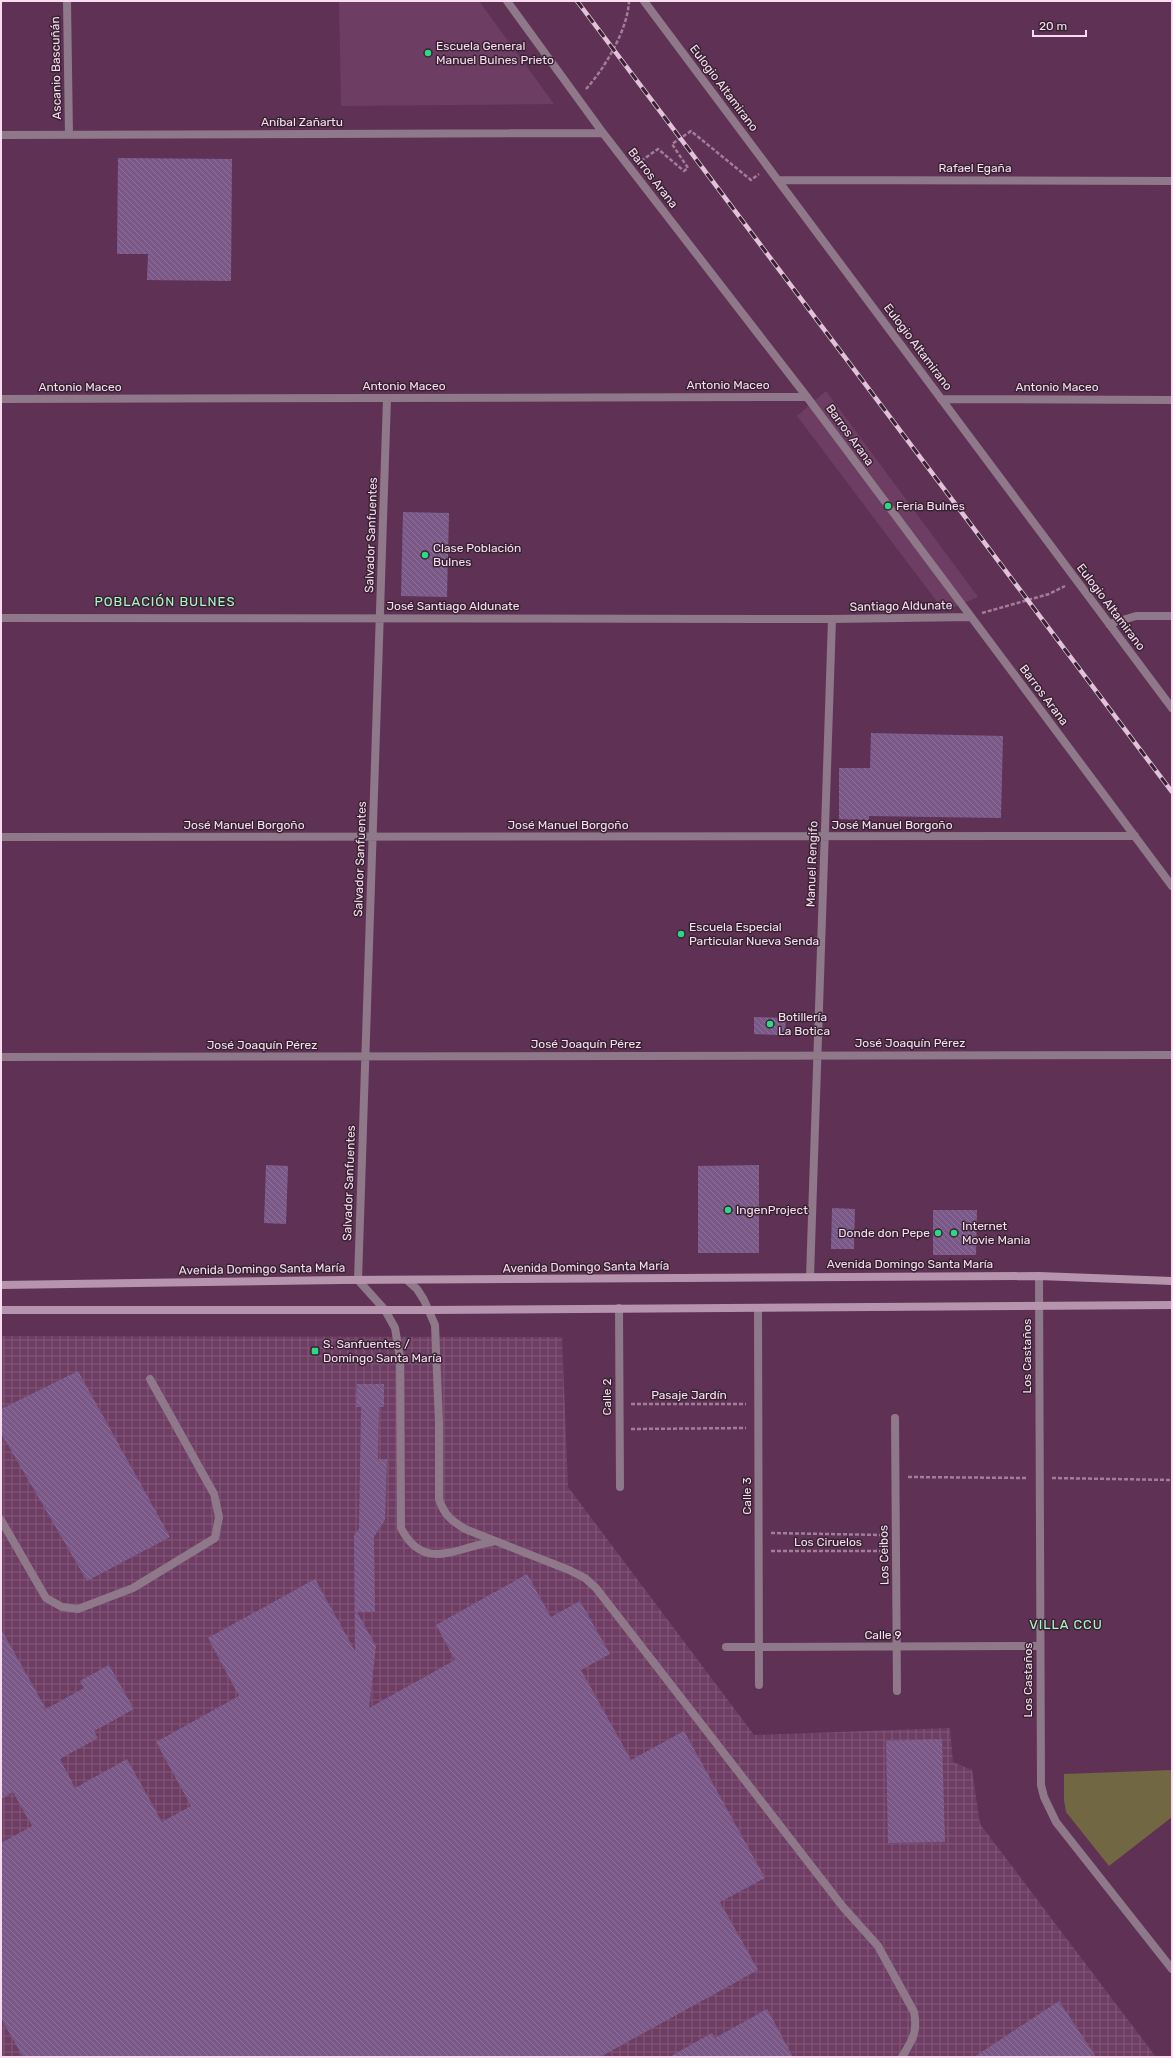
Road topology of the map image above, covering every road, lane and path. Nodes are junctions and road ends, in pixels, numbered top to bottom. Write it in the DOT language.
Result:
graph roads {
  1 [pos="67,1"];
  2 [pos="507,1"];
  3 [pos="629,1"];
  4 [pos="644,1"];
  5 [pos="578,98"];
  6 [pos="603,133"];
  7 [pos="1,135"];
  8 [pos="69,135"];
  9 [pos="630,168"];
  10 [pos="768,168"];
  11 [pos="778,180"];
  12 [pos="1172,181"];
  13 [pos="807,397"];
  14 [pos="388,398"];
  15 [pos="1,399"];
  16 [pos="941,399"];
  17 [pos="1172,400"];
  18 [pos="1076,580"];
  19 [pos="1172,616"];
  20 [pos="970,617"];
  21 [pos="1,618"];
  22 [pos="380,618"];
  23 [pos="832,619"];
  24 [pos="1109,624"];
  25 [pos="1172,708"];
  26 [pos="373,836"];
  27 [pos="1135,836"];
  28 [pos="1,837"];
  29 [pos="825,837"];
  30 [pos="1172,886"];
  31 [pos="1172,1055"];
  32 [pos="365,1056"];
  33 [pos="817,1056"];
  34 [pos="1,1057"];
  35 [pos="1039,1276"];
  36 [pos="810,1277"];
  37 [pos="358,1280"];
  38 [pos="408,1281"];
  39 [pos="1172,1281"];
  40 [pos="1,1285"];
  41 [pos="1039,1305"];
  42 [pos="1172,1305"];
  43 [pos="619,1308"];
  44 [pos="758,1308"];
  45 [pos="1,1310"];
  46 [pos="385,1310"];
  47 [pos="428,1310"];
  48 [pos="150,1379"];
  49 [pos="619,1404"];
  50 [pos="758,1404"];
  51 [pos="895,1418"];
  52 [pos="758,1428"];
  53 [pos="619,1429"];
  54 [pos="620,1487"];
  55 [pos="1,1520"];
  56 [pos="759,1533"];
  57 [pos="896,1535"];
  58 [pos="493,1541"];
  59 [pos="759,1551"];
  60 [pos="896,1551"];
  61 [pos="1040,1646"];
  62 [pos="726,1647"];
  63 [pos="759,1647"];
  64 [pos="897,1647"];
  65 [pos="759,1685"];
  66 [pos="897,1691"];
  67 [pos="1172,1969"];
  68 [pos="902,2057"];
  1 -- 8 [label="street, Ascanio Bascuñán"];
  2 -- 5 [label="street, Barros Arana"];
  3 -- 5 [label="path"];
  4 -- 10 [label="street, Eulogio Altamirano"];
  5 -- 6 [label="street, Barros Arana"];
  6 -- 8 [label="street, Aníbal Zañartu"];
  6 -- 9 [label="street, Barros Arana"];
  7 -- 8 [label="street, Aníbal Zañartu"];
  9 -- 10 [label="path"];
  9 -- 13 [label="street, Barros Arana"];
  10 -- 11 [label="street, Eulogio Altamirano"];
  11 -- 12 [label="street, Rafael Egaña"];
  11 -- 16 [label="street, Eulogio Altamirano"];
  13 -- 14 [label="street, Antonio Maceo"];
  13 -- 20 [label="street, Barros Arana"];
  14 -- 15 [label="street, Antonio Maceo"];
  14 -- 22 [label="street, Salvador Sanfuentes"];
  16 -- 17 [label="street, Antonio Maceo"];
  16 -- 18 [label="street, Eulogio Altamirano"];
  18 -- 20 [label="path"];
  18 -- 24 [label="street, Eulogio Altamirano"];
  19 -- 24 [label="street"];
  20 -- 23 [label="street, Santiago Aldunate"];
  20 -- 27 [label="street, Barros Arana"];
  21 -- 22 [label="street, José Santiago Aldunate"];
  22 -- 23 [label="street, José Santiago Aldunate"];
  22 -- 26 [label="street, Salvador Sanfuentes"];
  23 -- 29 [label="street, Manuel Rengifo"];
  24 -- 25 [label="street, Eulogio Altamirano"];
  26 -- 28 [label="street, José Manuel Borgoño"];
  26 -- 29 [label="street, José Manuel Borgoño"];
  26 -- 32 [label="street, Salvador Sanfuentes"];
  27 -- 29 [label="street, José Manuel Borgoño"];
  27 -- 30 [label="street, Barros Arana"];
  29 -- 33 [label="street, Manuel Rengifo"];
  31 -- 33 [label="street, José Joaquín Pérez"];
  32 -- 33 [label="street, José Joaquín Pérez"];
  32 -- 34 [label="street, José Joaquín Pérez"];
  32 -- 37 [label="street, Salvador Sanfuentes"];
  33 -- 36 [label="street, Manuel Rengifo"];
  35 -- 36 [label="main road, Avenida Domingo Santa María"];
  35 -- 39 [label="main road, Avenida Domingo Santa María"];
  35 -- 41 [label="street, Los Castaños"];
  36 -- 38 [label="main road, Avenida Domingo Santa María"];
  37 -- 38 [label="main road, Avenida Domingo Santa María"];
  37 -- 40 [label="main road, Avenida Domingo Santa María"];
  37 -- 46 [label="street"];
  38 -- 47 [label="street"];
  41 -- 42 [label="main road"];
  41 -- 44 [label="main road"];
  41 -- 61 [label="street, Los Castaños"];
  43 -- 44 [label="main road"];
  43 -- 47 [label="main road"];
  43 -- 49 [label="street, Calle 2"];
  44 -- 50 [label="street, Calle 3"];
  45 -- 46 [label="main road"];
  46 -- 47 [label="main road"];
  46 -- 58 [label="street"];
  47 -- 58 [label="street"];
  48 -- 55 [label="street"];
  49 -- 50 [label="path, Pasaje Jardín"];
  49 -- 53 [label="street, Calle 2"];
  50 -- 52 [label="street, Calle 3"];
  51 -- 57 [label="street, Los Ceibos"];
  52 -- 53 [label="path"];
  52 -- 56 [label="street, Calle 3"];
  53 -- 54 [label="street, Calle 2"];
  56 -- 57 [label="path, Los Ciruelos"];
  56 -- 59 [label="street, Calle 3"];
  57 -- 60 [label="street, Los Ceibos"];
  58 -- 68 [label="street"];
  59 -- 60 [label="path, Los Ciruelos"];
  59 -- 63 [label="street, Calle 3"];
  60 -- 64 [label="street, Los Ceibos"];
  61 -- 64 [label="street, Calle 9"];
  61 -- 67 [label="street, Los Castaños"];
  62 -- 63 [label="street, Calle 9"];
  63 -- 64 [label="street, Calle 9"];
  63 -- 65 [label="street, Calle 3"];
  64 -- 66 [label="street, Los Ceibos"];
}
